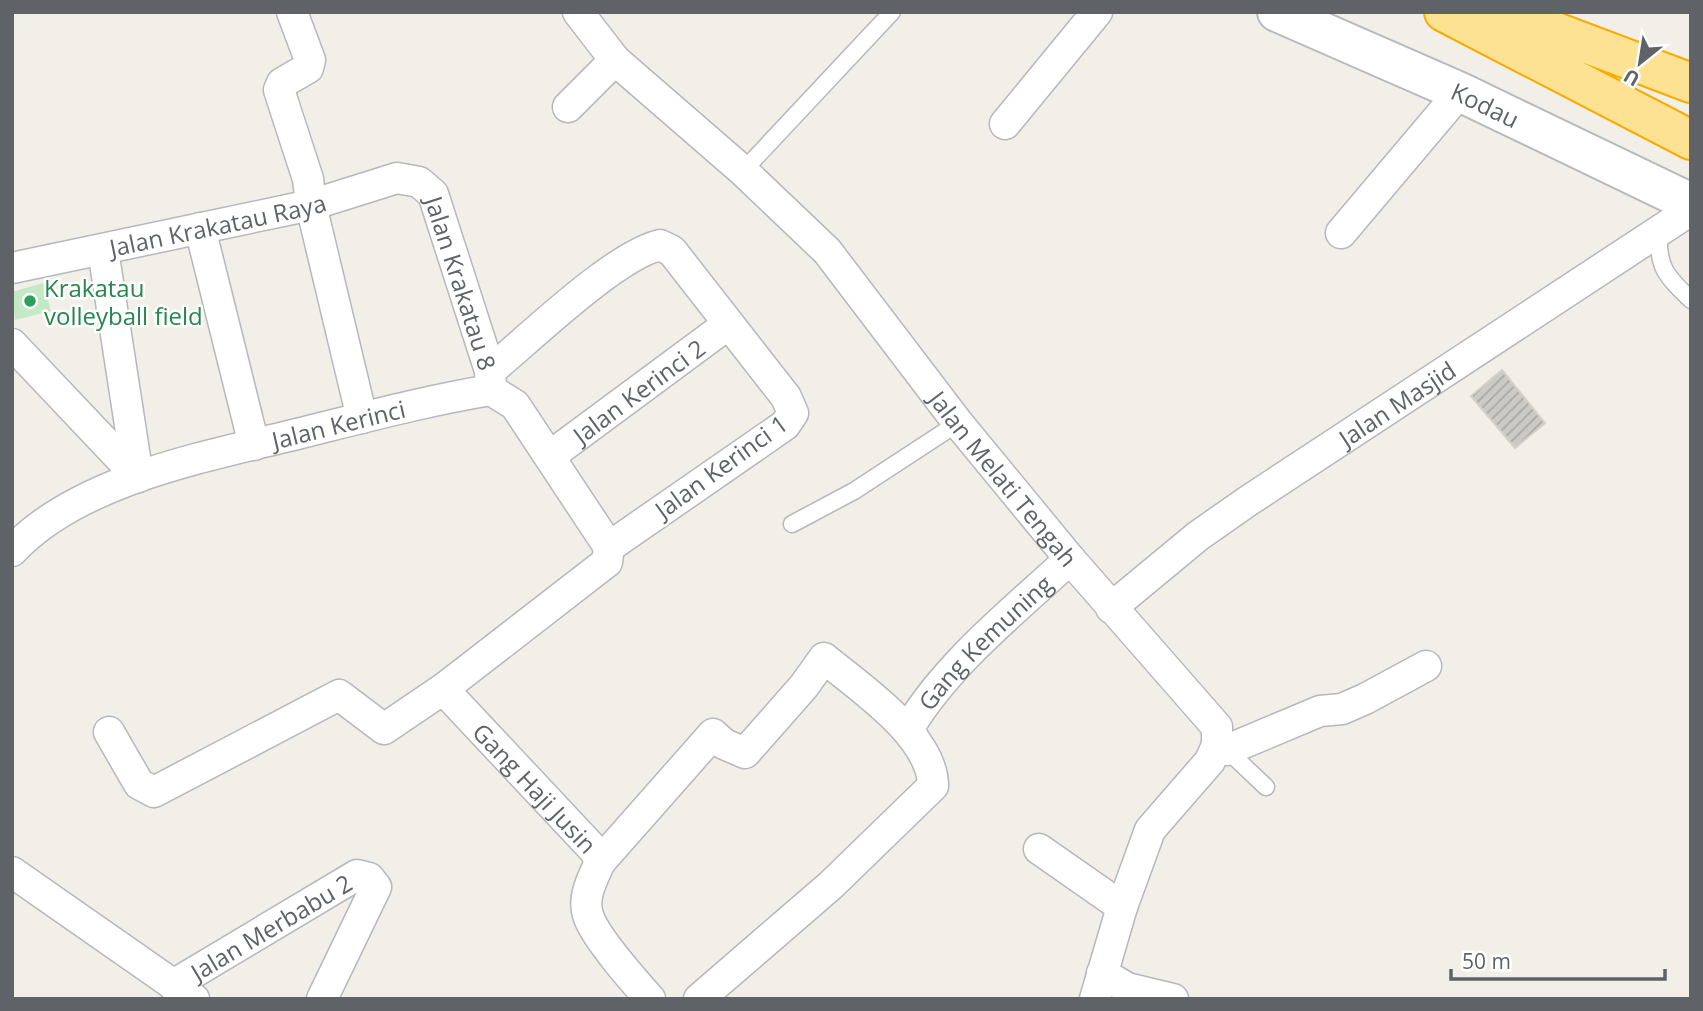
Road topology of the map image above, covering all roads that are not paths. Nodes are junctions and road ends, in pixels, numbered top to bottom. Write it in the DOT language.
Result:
graph roads {
  1 [pos="292,12"];
  2 [pos="578,12"];
  3 [pos="892,12"];
  4 [pos="1097,12"];
  5 [pos="1277,12"];
  6 [pos="1444,12"];
  7 [pos="1503,12"];
  8 [pos="615,60"];
  9 [pos="1691,83"];
  10 [pos="1460,92"];
  11 [pos="568,107"];
  12 [pos="1005,124"];
  13 [pos="1691,140"];
  14 [pos="743,171"];
  15 [pos="419,182"];
  16 [pos="1691,203"];
  17 [pos="312,205"];
  18 [pos="1691,209"];
  19 [pos="200,228"];
  20 [pos="1658,232"];
  21 [pos="1341,233"];
  22 [pos="103,250"];
  23 [pos="12,268"];
  24 [pos="1691,300"];
  25 [pos="727,325"];
  26 [pos="12,344"];
  27 [pos="491,381"];
  28 [pos="362,418"];
  29 [pos="958,423"];
  30 [pos="254,445"];
  31 [pos="550,456"];
  32 [pos="138,477"];
  33 [pos="792,524"];
  34 [pos="17,534"];
  35 [pos="609,547"];
  36 [pos="1070,559"];
  37 [pos="1111,608"];
  38 [pos="1426,666"];
  39 [pos="443,688"];
  40 [pos="110,732"];
  41 [pos="912,734"];
  42 [pos="1222,748"];
  43 [pos="1266,787"];
  44 [pos="1038,849"];
  45 [pos="600,862"];
  46 [pos="12,872"];
  47 [pos="1122,906"];
  48 [pos="1098,986"];
  49 [pos="183,992"];
  50 [pos="322,999"];
  51 [pos="650,999"];
  52 [pos="699,999"];
  53 [pos="1173,999"];
  1 -- 17 [label="street"];
  2 -- 8 [label="street, Jalan Melati Tengah"];
  3 -- 14 [label="lane"];
  4 -- 12 [label="street"];
  5 -- 10 [label="main road, Kodau"];
  6 -- 13 [label="highway"];
  7 -- 9 [label="highway"];
  8 -- 11 [label="street"];
  8 -- 14 [label="street, Jalan Melati Tengah"];
  10 -- 16 [label="main road, Kodau"];
  10 -- 21 [label="street"];
  14 -- 29 [label="street, Jalan Melati Tengah"];
  15 -- 17 [label="street, Jalan Krakatau Raya"];
  15 -- 27 [label="street, Jalan Krakatau 8"];
  17 -- 19 [label="street, Jalan Krakatau Raya"];
  17 -- 28 [label="street"];
  18 -- 20 [label="street, Jalan Masjid"];
  19 -- 22 [label="street, Jalan Krakatau Raya"];
  19 -- 30 [label="street"];
  20 -- 24 [label="lane"];
  20 -- 37 [label="street, Jalan Masjid"];
  22 -- 23 [label="street, Jalan Krakatau Raya"];
  22 -- 32 [label="street"];
  25 -- 27 [label="street, Jalan Kerinci 1"];
  25 -- 31 [label="street, Jalan Kerinci 2"];
  25 -- 35 [label="street, Jalan Kerinci 1"];
  26 -- 32 [label="street"];
  27 -- 28 [label="street, Jalan Kerinci"];
  27 -- 31 [label="street"];
  28 -- 30 [label="street, Jalan Kerinci"];
  29 -- 33 [label="lane"];
  29 -- 36 [label="street, Jalan Melati Tengah"];
  30 -- 32 [label="street, Jalan Kerinci"];
  31 -- 35 [label="street"];
  32 -- 34 [label="street, Jalan Kerinci"];
  35 -- 39 [label="street"];
  36 -- 37 [label="street, Jalan Melati Tengah"];
  36 -- 41 [label="street, Gang Kemuning"];
  37 -- 42 [label="street, Jalan Melati Tengah"];
  38 -- 42 [label="street"];
  39 -- 40 [label="street"];
  39 -- 45 [label="street, Gang Haji Jusin"];
  41 -- 45 [label="street"];
  41 -- 52 [label="street"];
  42 -- 43 [label="lane"];
  42 -- 47 [label="street"];
  44 -- 47 [label="street"];
  45 -- 51 [label="street, Gang Haji Jusin"];
  46 -- 49 [label="street"];
  47 -- 48 [label="street"];
  48 -- 53 [label="street"];
  49 -- 50 [label="street, Jalan Merbabu 2"];
}
